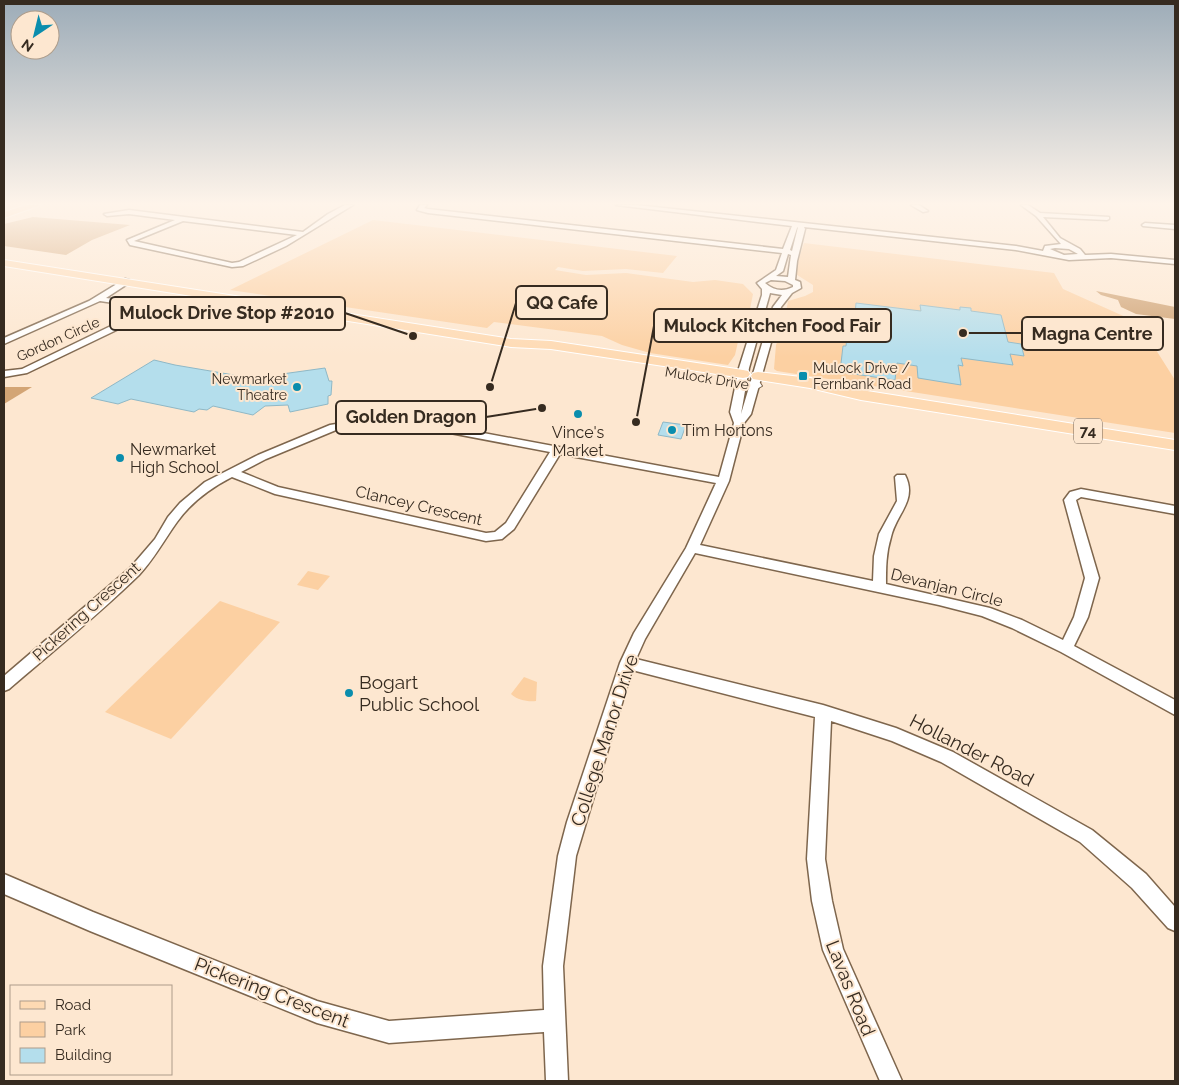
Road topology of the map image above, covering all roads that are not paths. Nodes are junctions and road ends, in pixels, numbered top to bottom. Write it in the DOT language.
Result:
graph roads {
  1 [pos="187,256"];
  2 [pos="258,256"];
  3 [pos="785,256"];
  4 [pos="796,256"];
  5 [pos="1057,256"];
  6 [pos="1110,256"];
  7 [pos="1080,257"];
  8 [pos="1175,262"];
  9 [pos="4,263"];
  10 [pos="771,278"];
  11 [pos="791,280"];
  12 [pos="128,282"];
  13 [pos="766,288"];
  14 [pos="790,292"];
  15 [pos="99,299"];
  16 [pos="4,341"];
  17 [pos="4,374"];
  18 [pos="750,380"];
  19 [pos="1175,445"];
  20 [pos="558,449"];
  21 [pos="231,472"];
  22 [pos="901,477"];
  23 [pos="723,480"];
  24 [pos="1175,510"];
  25 [pos="692,548"];
  26 [pos="879,588"];
  27 [pos="1066,648"];
  28 [pos="627,663"];
  29 [pos="4,685"];
  30 [pos="1175,708"];
  31 [pos="823,712"];
  32 [pos="4,884"];
  33 [pos="1175,921"];
  34 [pos="555,1020"];
  35 [pos="557,1081"];
  36 [pos="891,1081"];
  1 -- 2 [label="street"];
  3 -- 10 [label="street"];
  4 -- 11 [label="street"];
  5 -- 7 [label="street"];
  6 -- 7 [label="street"];
  6 -- 8 [label="street"];
  9 -- 12 [label="main road, Mulock Drive / 74"];
  10 -- 11 [label="street"];
  10 -- 13 [label="street"];
  11 -- 14 [label="street"];
  12 -- 15 [label="street, Gordon Circle"];
  12 -- 18 [label="main road, Mulock Drive / 74"];
  13 -- 14 [label="street"];
  13 -- 18 [label="street"];
  14 -- 18 [label="street"];
  15 -- 16 [label="street, Gordon Circle"];
  15 -- 17 [label="street, Gordon Circle"];
  18 -- 19 [label="main road, Mulock Drive / 74"];
  18 -- 23 [label="street, College Manor Drive"];
  20 -- 21 [label="street, Pickering Crescent"];
  20 -- 21 [label="street, Clancey Crescent"];
  20 -- 23 [label="street, Pickering Crescent"];
  21 -- 29 [label="street, Pickering Crescent"];
  22 -- 26 [label="street"];
  23 -- 25 [label="street, College Manor Drive"];
  24 -- 27 [label="street"];
  25 -- 26 [label="street, Devanjan Circle"];
  25 -- 28 [label="street, College Manor Drive"];
  26 -- 27 [label="street, Devanjan Circle"];
  27 -- 30 [label="street, Devanjan Circle"];
  28 -- 31 [label="street, Hollander Road"];
  28 -- 34 [label="street, College Manor Drive"];
  31 -- 33 [label="street, Hollander Road"];
  31 -- 36 [label="street, Lavas Road"];
  32 -- 34 [label="street, Pickering Crescent"];
  34 -- 35 [label="street, College Manor Drive"];
}
